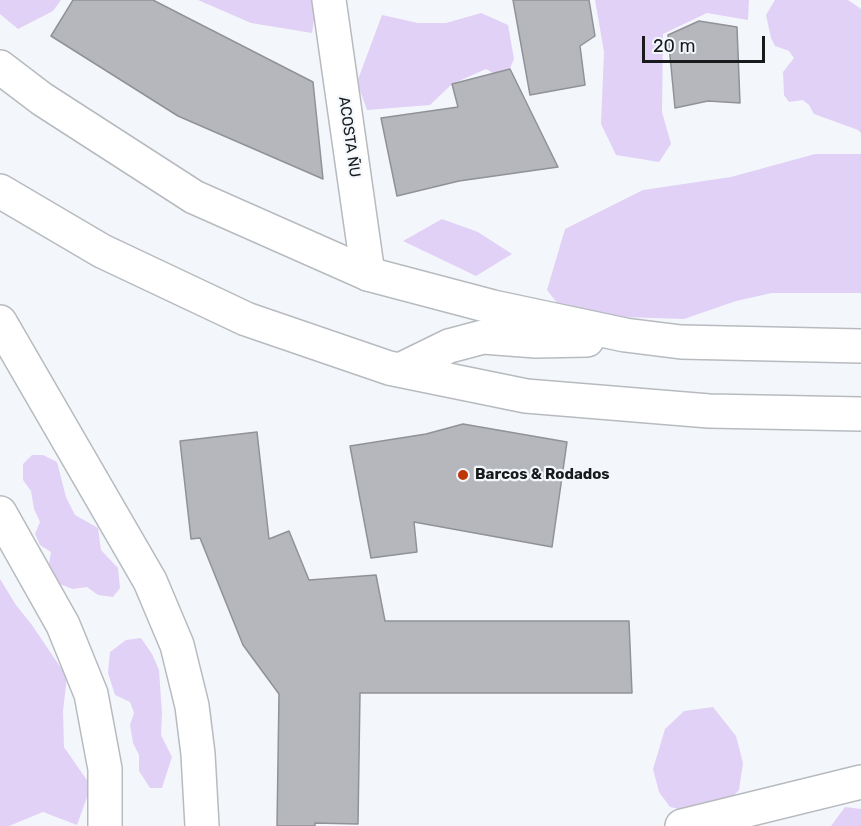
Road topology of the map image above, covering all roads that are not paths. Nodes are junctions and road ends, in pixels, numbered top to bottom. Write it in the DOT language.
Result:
graph roads {
  1 [pos="329,0"];
  2 [pos="0,67"];
  3 [pos="0,190"];
  4 [pos="368,274"];
  5 [pos="0,322"];
  6 [pos="625,335"];
  7 [pos="861,346"];
  8 [pos="400,370"];
  9 [pos="861,414"];
  10 [pos="0,513"];
  11 [pos="861,782"];
  12 [pos="105,826"];
  13 [pos="202,826"];
  14 [pos="682,826"];
  1 -- 4 [label="main road, ACOSTA ÑU"];
  2 -- 4 [label="main road"];
  3 -- 8 [label="main road"];
  4 -- 6 [label="main road"];
  5 -- 13 [label="main road"];
  6 -- 7 [label="main road"];
  6 -- 8 [label="main road"];
  8 -- 9 [label="main road"];
  10 -- 12 [label="main road"];
  11 -- 14 [label="main road"];
}
